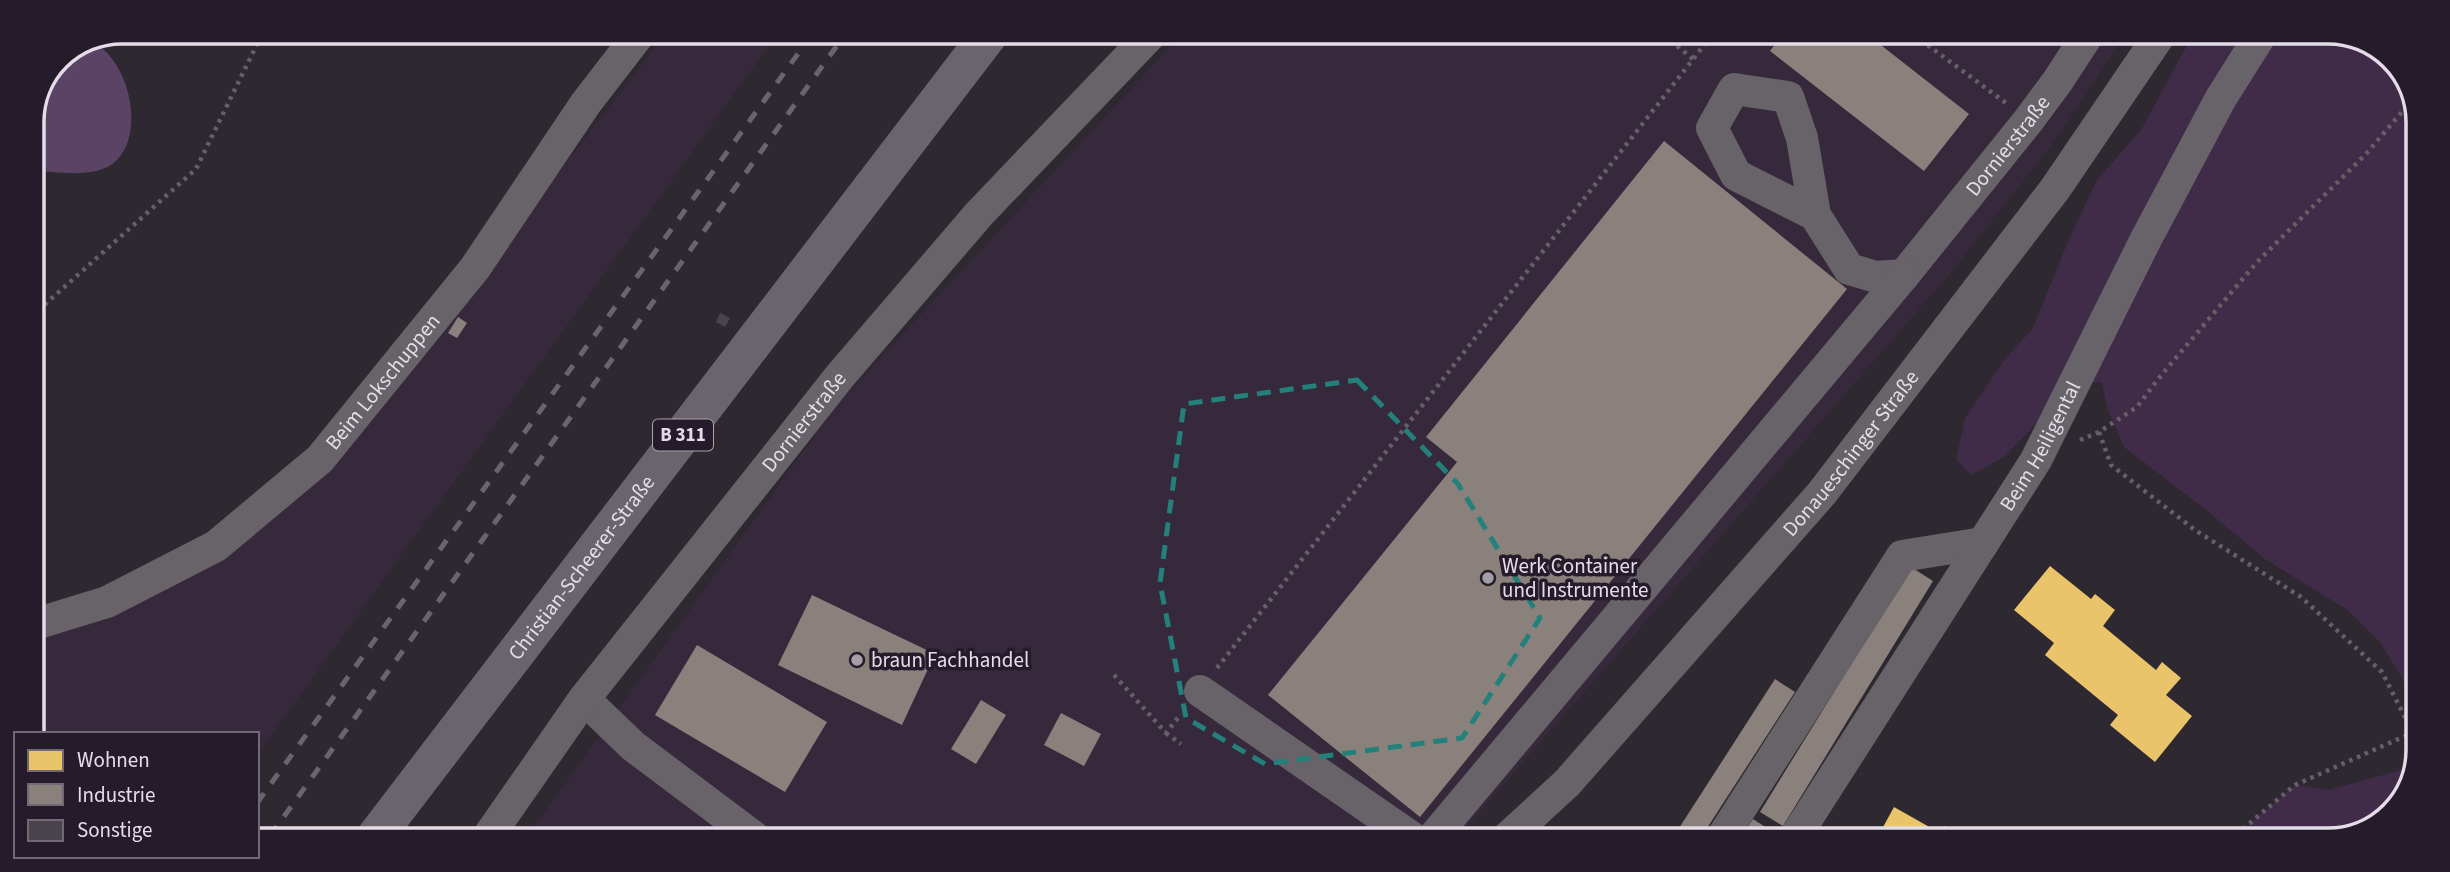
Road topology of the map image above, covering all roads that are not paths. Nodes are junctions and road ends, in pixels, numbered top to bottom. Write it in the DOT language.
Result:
graph roads {
  1 [pos="632,44"];
  2 [pos="982,44"];
  3 [pos="1141,44"];
  4 [pos="2081,44"];
  5 [pos="2154,44"];
  6 [pos="2255,44"];
  7 [pos="1815,215"];
  8 [pos="1913,264"];
  9 [pos="1983,543"];
  10 [pos="44,621"];
  11 [pos="1200,691"];
  12 [pos="584,699"];
  13 [pos="382,828"];
  14 [pos="494,828"];
  15 [pos="742,828"];
  16 [pos="1398,828"];
  17 [pos="1441,828"];
  18 [pos="1518,828"];
  19 [pos="1728,828"];
  20 [pos="1801,828"];
  1 -- 10 [label="street, Beim Lokschuppen"];
  2 -- 13 [label="main road, Christian-Scheerer-Straße / B 311"];
  3 -- 12 [label="street, Dornierstraße"];
  4 -- 8 [label="street, Dornierstraße"];
  5 -- 18 [label="street, Donaueschinger Straße"];
  6 -- 9 [label="street, Beim Heiligental"];
  7 -- 8 [label="street"];
  8 -- 17 [label="street, Dornierstraße"];
  9 -- 19 [label="street"];
  9 -- 20 [label="street, Beim Heiligental"];
  11 -- 16 [label="street"];
  12 -- 14 [label="street, Dornierstraße"];
  12 -- 15 [label="street"];
}
